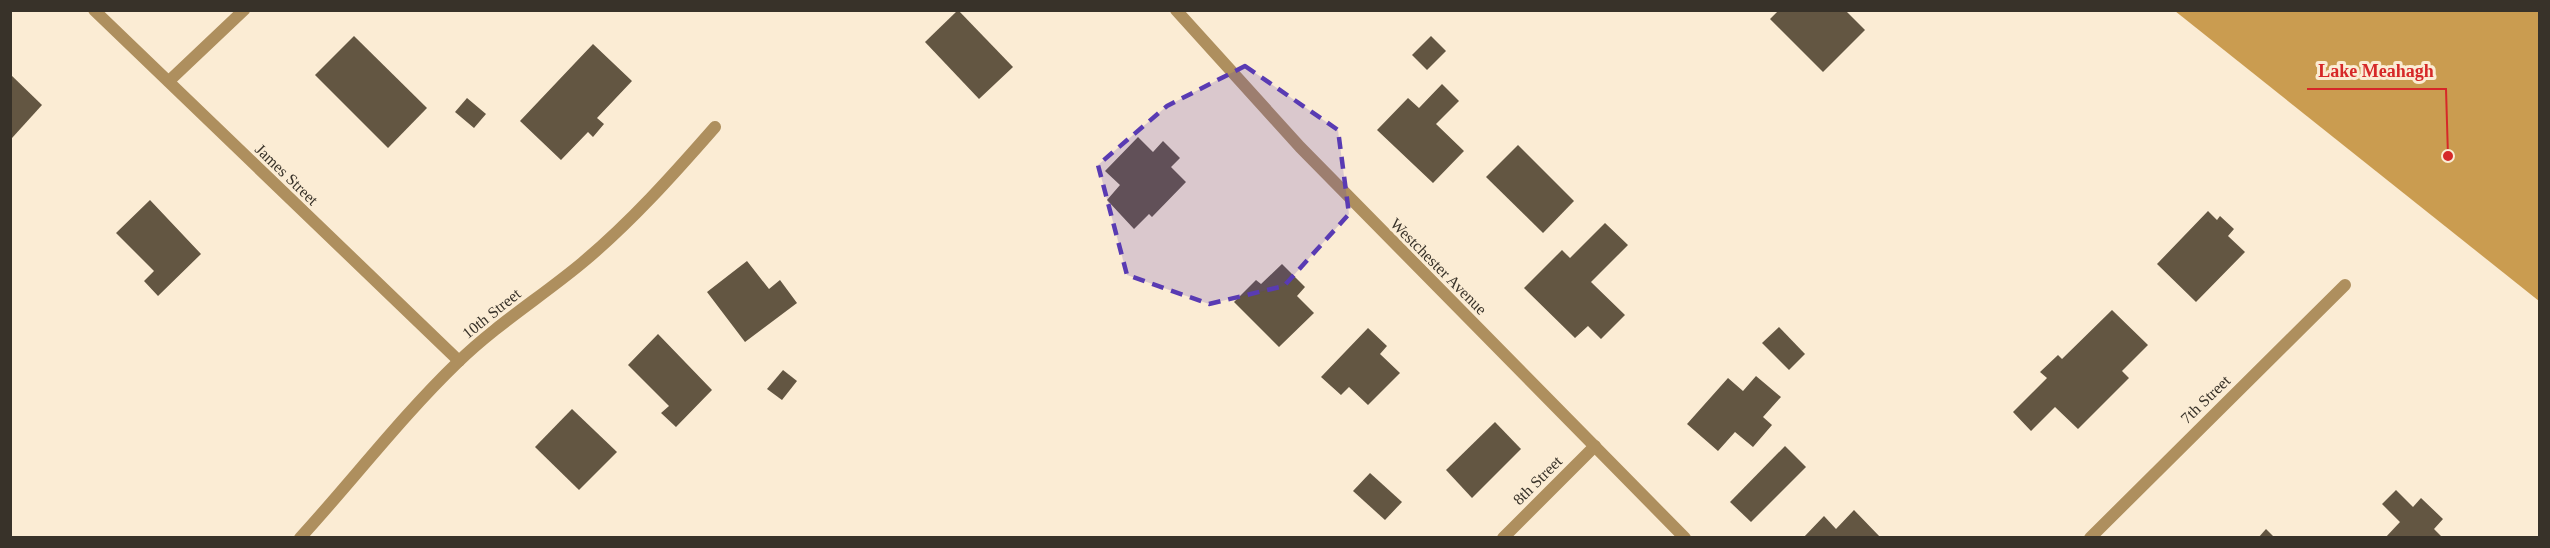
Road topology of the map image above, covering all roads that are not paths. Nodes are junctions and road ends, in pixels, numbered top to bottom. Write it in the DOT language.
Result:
graph roads {
  1 [pos="94,10"];
  2 [pos="243,10"];
  3 [pos="1176,10"];
  4 [pos="169,81"];
  5 [pos="715,127"];
  6 [pos="2345,285"];
  7 [pos="459,361"];
  8 [pos="1595,446"];
  9 [pos="300,537"];
  10 [pos="1503,537"];
  11 [pos="1685,537"];
  12 [pos="2090,537"];
  1 -- 4 [label="street, James Street"];
  2 -- 4 [label="street"];
  3 -- 8 [label="street, Westchester Avenue"];
  4 -- 7 [label="street, James Street"];
  5 -- 7 [label="street, 10th Street"];
  6 -- 12 [label="street, 7th Street"];
  7 -- 9 [label="street, 10th Street"];
  8 -- 10 [label="street, 8th Street"];
  8 -- 11 [label="street, Westchester Avenue"];
}
